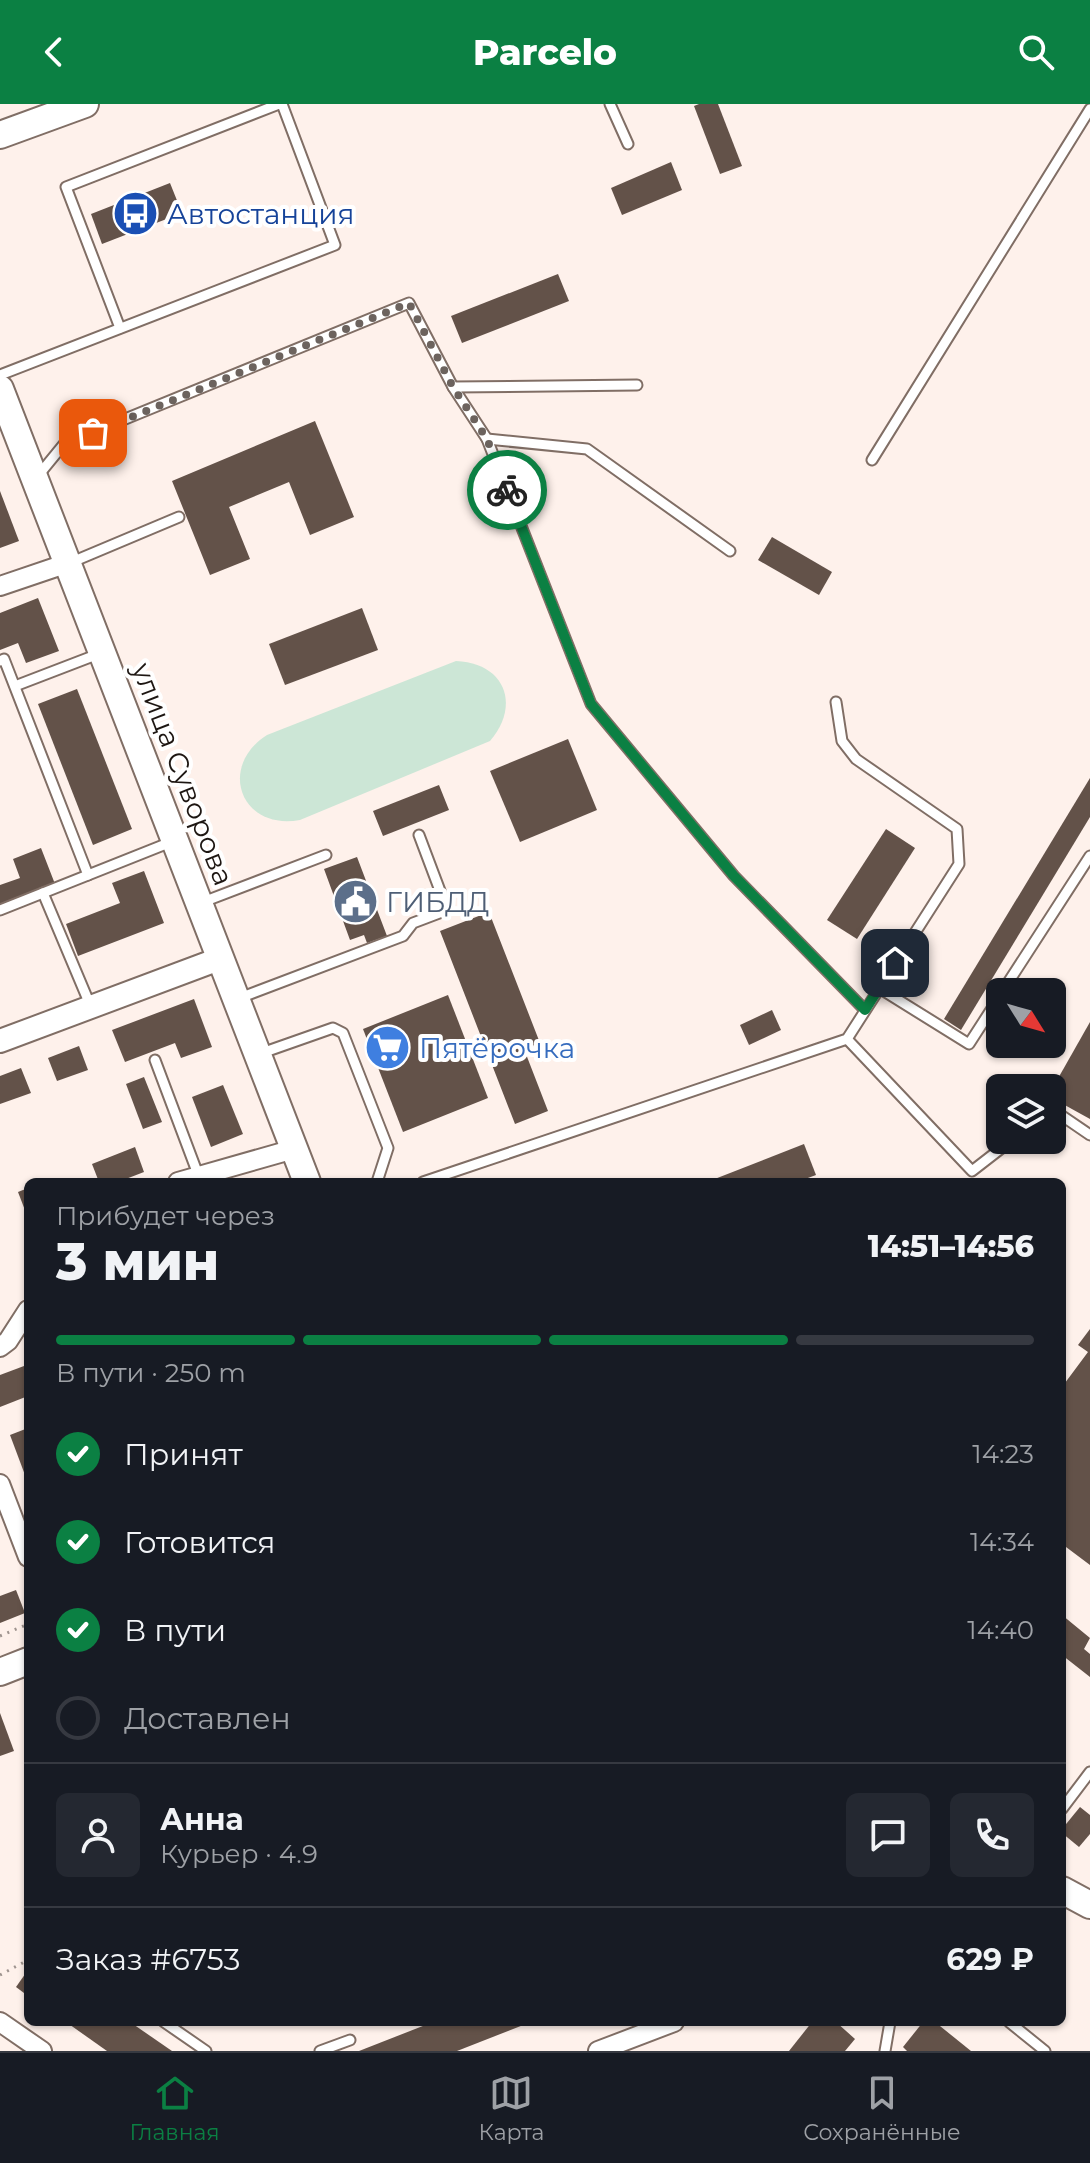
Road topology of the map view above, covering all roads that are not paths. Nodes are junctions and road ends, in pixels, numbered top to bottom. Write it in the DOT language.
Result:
graph roads {
  1 [pos="85,104"];
  2 [pos="280,104"];
  3 [pos="610,104"];
  4 [pos="1090,109"];
  5 [pos="0,135"];
  6 [pos="628,144"];
  7 [pos="120,328"];
  8 [pos="0,375"];
  9 [pos="637,385"];
  10 [pos="453,387"];
  11 [pos="0,389"];
  12 [pos="487,439"];
  13 [pos="872,460"];
  14 [pos="35,479"];
  15 [pos="179,517"];
  16 [pos="730,551"];
  17 [pos="68,563"];
  18 [pos="0,586"];
  19 [pos="102,652"];
  20 [pos="0,661"];
  21 [pos="15,686"];
  22 [pos="836,702"];
  23 [pos="419,835"];
  24 [pos="174,840"];
  25 [pos="326,855"];
  26 [pos="1090,856"];
  27 [pos="88,875"];
  28 [pos="43,893"];
  29 [pos="198,904"];
  30 [pos="0,910"];
  31 [pos="219,959"];
  32 [pos="1011,978"];
  33 [pos="879,988"];
  34 [pos="235,999"];
  35 [pos="91,1007"];
  36 [pos="865,1010"];
  37 [pos="986,1017"];
  38 [pos="847,1039"];
  39 [pos="0,1041"];
  40 [pos="257,1055"];
  41 [pos="155,1060"];
  42 [pos="1066,1119"];
  43 [pos="1090,1135"];
  44 [pos="294,1149"];
  45 [pos="994,1154"];
  46 [pos="199,1178"];
  47 [pos="305,1178"];
  48 [pos="378,1178"];
  49 [pos="435,1178"];
  50 [pos="24,1316"];
  51 [pos="0,1347"];
  52 [pos="0,1484"];
  53 [pos="24,1547"];
  54 [pos="24,1663"];
  55 [pos="0,1672"];
  56 [pos="1090,1772"];
  57 [pos="1066,1804"];
  58 [pos="1066,1892"];
  59 [pos="1090,1905"];
  60 [pos="0,2022"];
  61 [pos="170,2026"];
  62 [pos="659,2026"];
  63 [pos="889,2026"];
  64 [pos="1014,2026"];
  65 [pos="350,2040"];
  66 [pos="42,2051"];
  67 [pos="206,2051"];
  68 [pos="320,2051"];
  69 [pos="598,2051"];
  70 [pos="885,2051"];
  71 [pos="1045,2051"];
  1 -- 5 [label="main road"];
  2 -- 7 [label="lane"];
  2 -- 7 [label="lane"];
  3 -- 6 [label="lane"];
  4 -- 13 [label="lane"];
  7 -- 8 [label="lane"];
  9 -- 10 [label="lane"];
  10 -- 12 [label="lane"];
  10 -- 14 [label="lane"];
  11 -- 14 [label="main road, улица Суворова"];
  12 -- 16 [label="lane"];
  12 -- 36 [label="lane"];
  14 -- 17 [label="main road, улица Суворова"];
  15 -- 17 [label="lane"];
  17 -- 18 [label="street"];
  17 -- 19 [label="main road, улица Суворова"];
  19 -- 21 [label="lane"];
  19 -- 24 [label="main road, улица Суворова"];
  20 -- 21 [label="lane"];
  21 -- 27 [label="lane"];
  22 -- 33 [label="lane"];
  23 -- 34 [label="lane"];
  24 -- 27 [label="lane"];
  24 -- 29 [label="main road, улица Суворова"];
  25 -- 29 [label="lane"];
  26 -- 32 [label="lane"];
  27 -- 28 [label="lane"];
  28 -- 30 [label="lane"];
  28 -- 35 [label="lane"];
  29 -- 31 [label="main road, улица Суворова"];
  31 -- 34 [label="main road, улица Суворова"];
  31 -- 35 [label="street"];
  33 -- 36 [label="lane"];
  33 -- 37 [label="lane"];
  34 -- 40 [label="main road, улица Суворова"];
  35 -- 39 [label="street"];
  36 -- 38 [label="lane"];
  38 -- 45 [label="lane"];
  38 -- 49 [label="lane"];
  40 -- 44 [label="main road, улица Суворова"];
  40 -- 48 [label="lane"];
  41 -- 46 [label="lane"];
  42 -- 43 [label="lane"];
  44 -- 46 [label="street"];
  44 -- 47 [label="main road, улица Суворова"];
  50 -- 51 [label="street"];
  52 -- 53 [label="street"];
  54 -- 55 [label="main road"];
  56 -- 57 [label="lane"];
  58 -- 59 [label="main road"];
  60 -- 66 [label="street"];
  61 -- 67 [label="lane"];
  62 -- 69 [label="street"];
  63 -- 70 [label="lane"];
  64 -- 71 [label="lane"];
  65 -- 68 [label="lane"];
}
